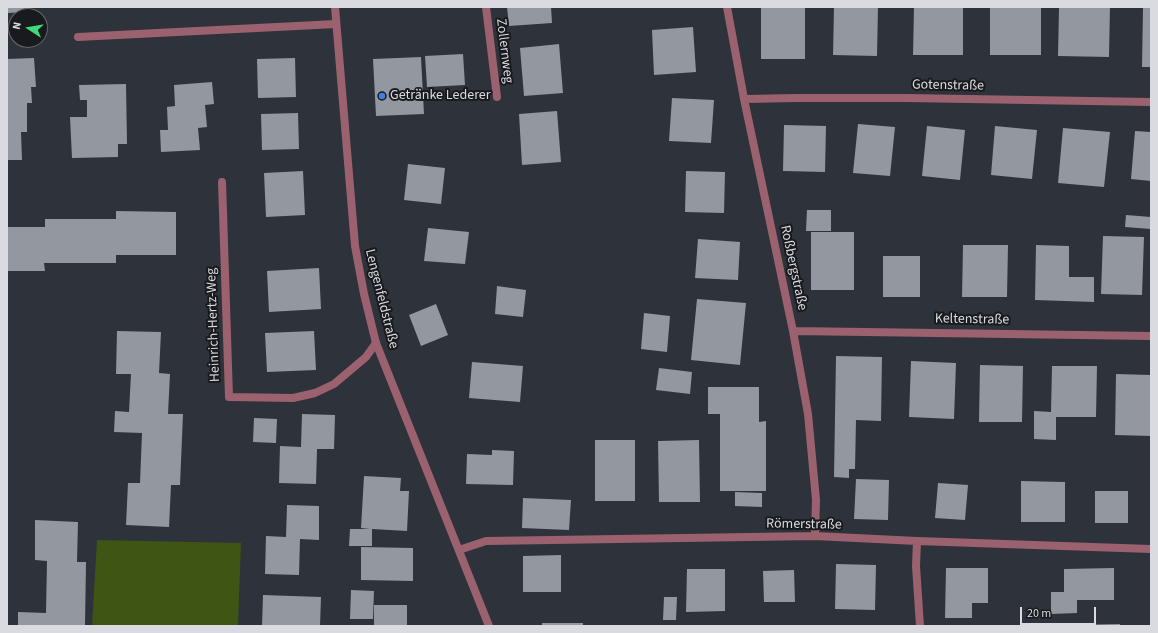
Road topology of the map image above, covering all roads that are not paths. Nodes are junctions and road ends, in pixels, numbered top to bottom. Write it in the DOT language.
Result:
graph roads {
  1 [pos="335,7"];
  2 [pos="486,7"];
  3 [pos="727,7"];
  4 [pos="336,24"];
  5 [pos="78,37"];
  6 [pos="497,98"];
  7 [pos="744,99"];
  8 [pos="1151,102"];
  9 [pos="222,182"];
  10 [pos="793,331"];
  11 [pos="1151,336"];
  12 [pos="376,343"];
  13 [pos="815,536"];
  14 [pos="917,541"];
  15 [pos="1151,549"];
  16 [pos="459,550"];
  17 [pos="489,626"];
  18 [pos="920,626"];
  1 -- 4 [label="street, Lengenfeldstraße"];
  2 -- 6 [label="street, Zollernweg"];
  3 -- 7 [label="street, Roßbergstraße"];
  4 -- 5 [label="street"];
  4 -- 12 [label="street, Lengenfeldstraße"];
  7 -- 8 [label="street, Gotenstraße"];
  7 -- 10 [label="street, Roßbergstraße"];
  9 -- 12 [label="street, Heinrich-Hertz-Weg"];
  10 -- 11 [label="street, Keltenstraße"];
  10 -- 13 [label="street, Roßbergstraße"];
  12 -- 16 [label="street, Lengenfeldstraße"];
  13 -- 14 [label="street, Römerstraße"];
  13 -- 16 [label="street, Römerstraße"];
  14 -- 15 [label="street, Römerstraße"];
  14 -- 18 [label="street"];
  16 -- 17 [label="street, Lengenfeldstraße"];
}
